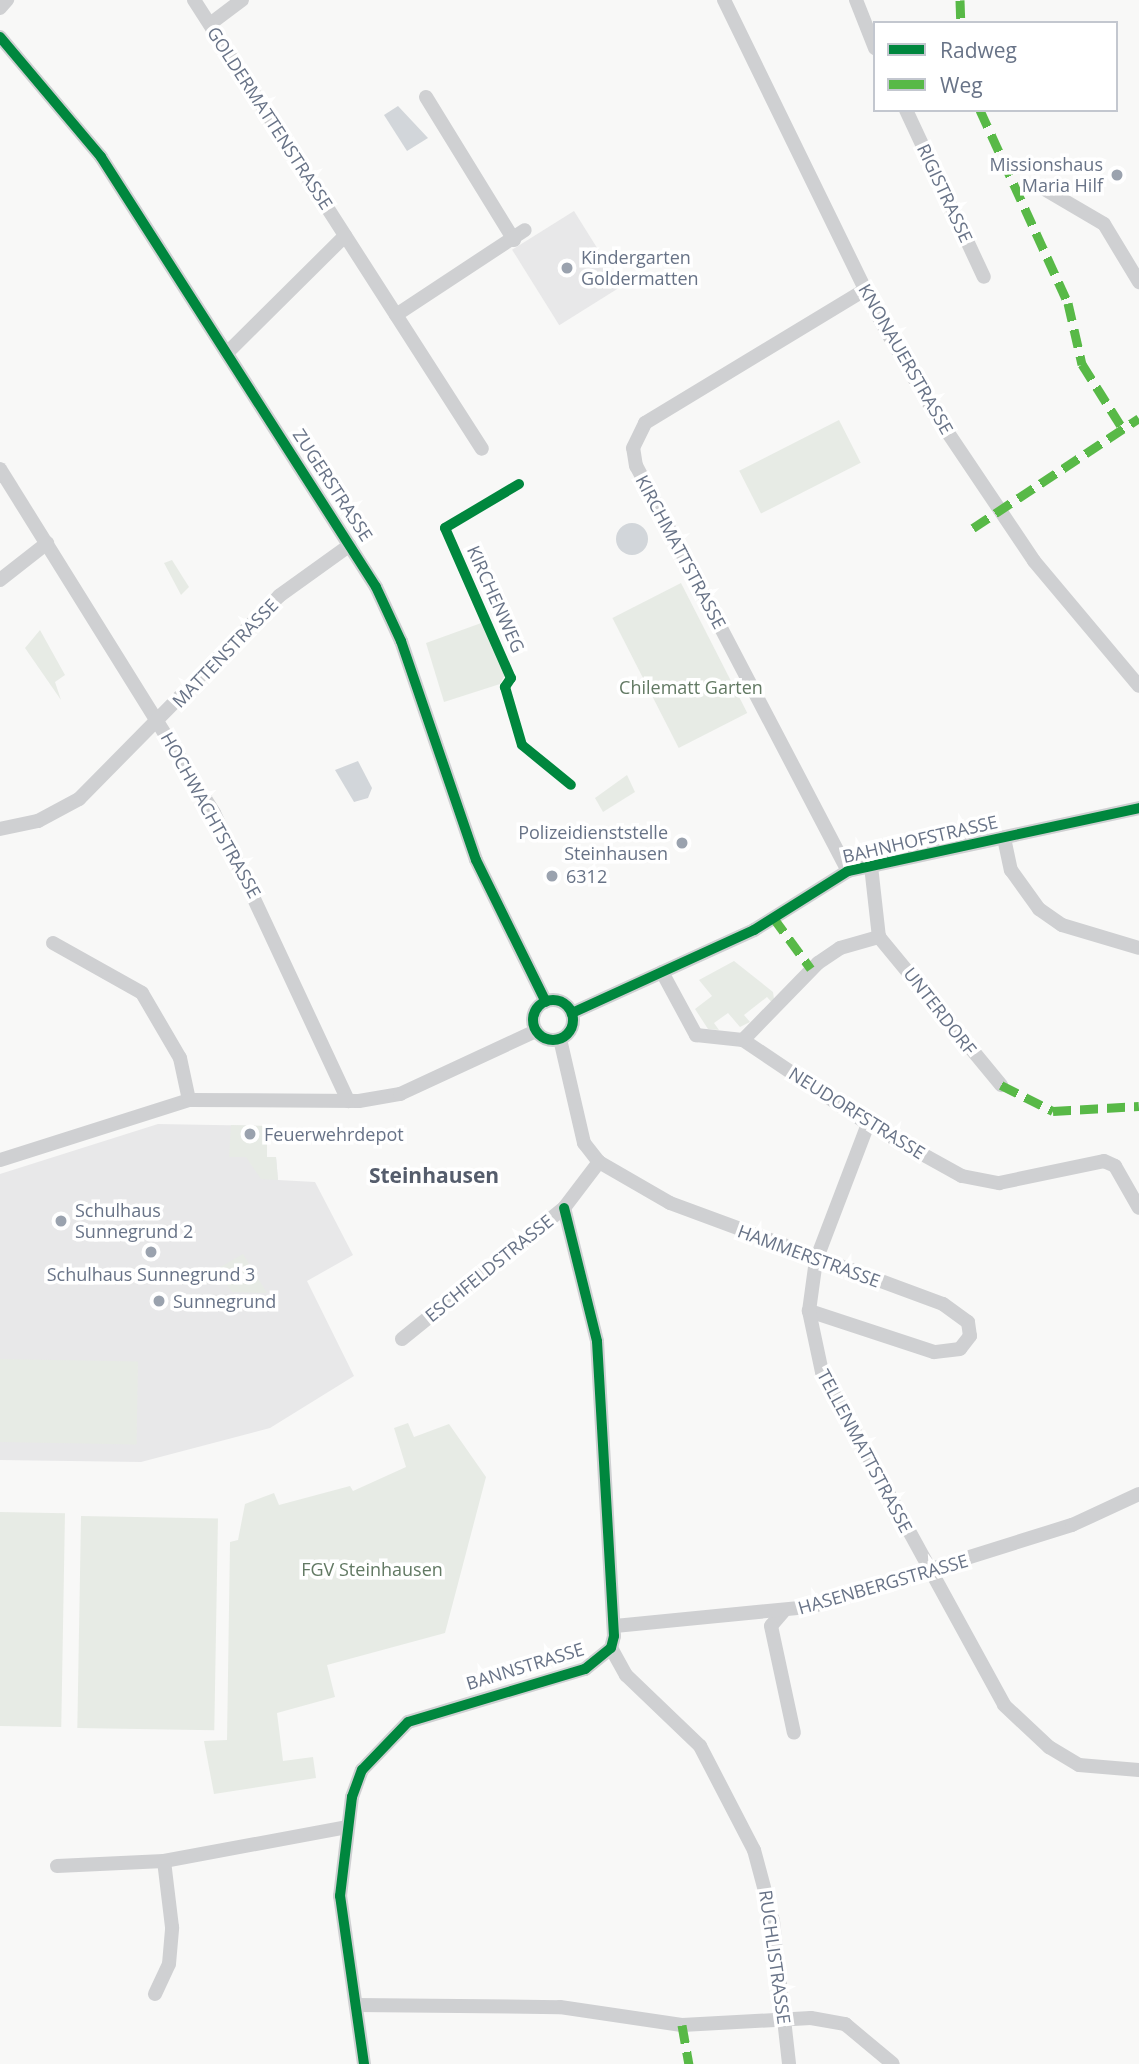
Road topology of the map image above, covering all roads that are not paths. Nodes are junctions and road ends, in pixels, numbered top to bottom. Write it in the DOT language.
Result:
graph roads {
  1 [pos="7,0"];
  2 [pos="194,0"];
  3 [pos="242,0"];
  4 [pos="724,0"];
  5 [pos="856,0"];
  6 [pos="0,8"];
  7 [pos="210,24"];
  8 [pos="0,37"];
  9 [pos="873,43"];
  10 [pos="426,97"];
  11 [pos="907,112"];
  12 [pos="1046,190"];
  13 [pos="345,236"];
  14 [pos="984,277"];
  15 [pos="1139,282"];
  16 [pos="865,290"];
  17 [pos="396,315"];
  18 [pos="228,352"];
  19 [pos="482,449"];
  20 [pos="0,469"];
  21 [pos="47,543"];
  22 [pos="350,545"];
  23 [pos="0,580"];
  24 [pos="1139,685"];
  25 [pos="159,722"];
  26 [pos="1139,808"];
  27 [pos="0,829"];
  28 [pos="1004,838"];
  29 [pos="871,866"];
  30 [pos="848,871"];
  31 [pos="879,937"];
  32 [pos="53,943"];
  33 [pos="1139,948"];
  34 [pos="662,972"];
  35 [pos="546,1002"];
  36 [pos="572,1013"];
  37 [pos="536,1031"];
  38 [pos="561,1039"];
  39 [pos="743,1040"];
  40 [pos="1001,1085"];
  41 [pos="188,1100"];
  42 [pos="348,1101"];
  43 [pos="868,1124"];
  44 [pos="0,1160"];
  45 [pos="598,1162"];
  46 [pos="1139,1208"];
  47 [pos="564,1209"];
  48 [pos="816,1261"];
  49 [pos="809,1311"];
  50 [pos="402,1339"];
  51 [pos="1139,1494"];
  52 [pos="930,1573"];
  53 [pos="783,1612"];
  54 [pos="615,1626"];
  55 [pos="611,1648"];
  56 [pos="794,1733"];
  57 [pos="1139,1770"];
  58 [pos="348,1827"];
  59 [pos="164,1861"];
  60 [pos="57,1866"];
  61 [pos="155,1994"];
  62 [pos="356,2005"];
  63 [pos="783,2017"];
  64 [pos="364,2064"];
  65 [pos="789,2064"];
  66 [pos="893,2064"];
  1 -- 6 [label="street"];
  2 -- 7 [label="street, GOLDERMATTENSTRASSE"];
  3 -- 7 [label="street"];
  4 -- 16 [label="street, KNONAUERSTRASSE"];
  5 -- 9 [label="street"];
  7 -- 13 [label="street, GOLDERMATTENSTRASSE"];
  8 -- 18 [label="street, ZUGERSTRASSE"];
  10 -- 17 [label="street"];
  11 -- 14 [label="street, RIGISTRASSE"];
  12 -- 15 [label="street"];
  13 -- 17 [label="street, GOLDERMATTENSTRASSE"];
  13 -- 18 [label="street"];
  16 -- 24 [label="street, KNONAUERSTRASSE"];
  16 -- 30 [label="street, KIRCHMATTSTRASSE"];
  17 -- 19 [label="street, GOLDERMATTENSTRASSE"];
  18 -- 22 [label="street, ZUGERSTRASSE"];
  20 -- 21 [label="street, HOCHWACHTSTRASSE"];
  21 -- 23 [label="street"];
  21 -- 25 [label="street, HOCHWACHTSTRASSE"];
  22 -- 25 [label="street, MATTENSTRASSE"];
  22 -- 35 [label="street, ZUGERSTRASSE"];
  25 -- 27 [label="street, MATTENSTRASSE"];
  25 -- 42 [label="street, HOCHWACHTSTRASSE"];
  26 -- 28 [label="street, BAHNHOFSTRASSE"];
  28 -- 29 [label="street, BAHNHOFSTRASSE"];
  28 -- 33 [label="street"];
  29 -- 30 [label="street, BAHNHOFSTRASSE"];
  29 -- 31 [label="street"];
  30 -- 34 [label="street, BAHNHOFSTRASSE"];
  31 -- 39 [label="street"];
  31 -- 40 [label="street, UNTERDORF"];
  32 -- 41 [label="street"];
  34 -- 36 [label="street, BAHNHOFSTRASSE"];
  34 -- 39 [label="street, NEUDORFSTRASSE"];
  35 -- 36 [label="street"];
  35 -- 37 [label="street"];
  36 -- 38 [label="street"];
  37 -- 38 [label="street"];
  37 -- 42 [label="street"];
  38 -- 45 [label="street"];
  39 -- 43 [label="street, NEUDORFSTRASSE"];
  41 -- 42 [label="street"];
  41 -- 44 [label="street"];
  43 -- 46 [label="street, NEUDORFSTRASSE"];
  43 -- 48 [label="street, TELLENMATTSTRASSE"];
  45 -- 47 [label="street, ESCHFELDSTRASSE"];
  45 -- 48 [label="street, HAMMERSTRASSE"];
  47 -- 50 [label="street, ESCHFELDSTRASSE"];
  47 -- 54 [label="street"];
  48 -- 49 [label="street, TELLENMATTSTRASSE"];
  48 -- 49 [label="street, HAMMERSTRASSE"];
  49 -- 52 [label="street, TELLENMATTSTRASSE"];
  51 -- 52 [label="street, HASENBERGSTRASSE"];
  52 -- 53 [label="street, HASENBERGSTRASSE"];
  52 -- 57 [label="street, TELLENMATTSTRASSE"];
  53 -- 54 [label="street, HASENBERGSTRASSE"];
  53 -- 56 [label="street"];
  54 -- 55 [label="street"];
  55 -- 58 [label="street, BANNSTRASSE"];
  55 -- 63 [label="street, RUCHLISTRASSE"];
  58 -- 59 [label="street"];
  58 -- 62 [label="street, BANNSTRASSE"];
  59 -- 60 [label="street"];
  59 -- 61 [label="street"];
  62 -- 63 [label="street"];
  62 -- 64 [label="street, BANNSTRASSE"];
  63 -- 65 [label="street, RUCHLISTRASSE"];
  63 -- 66 [label="street"];
}
